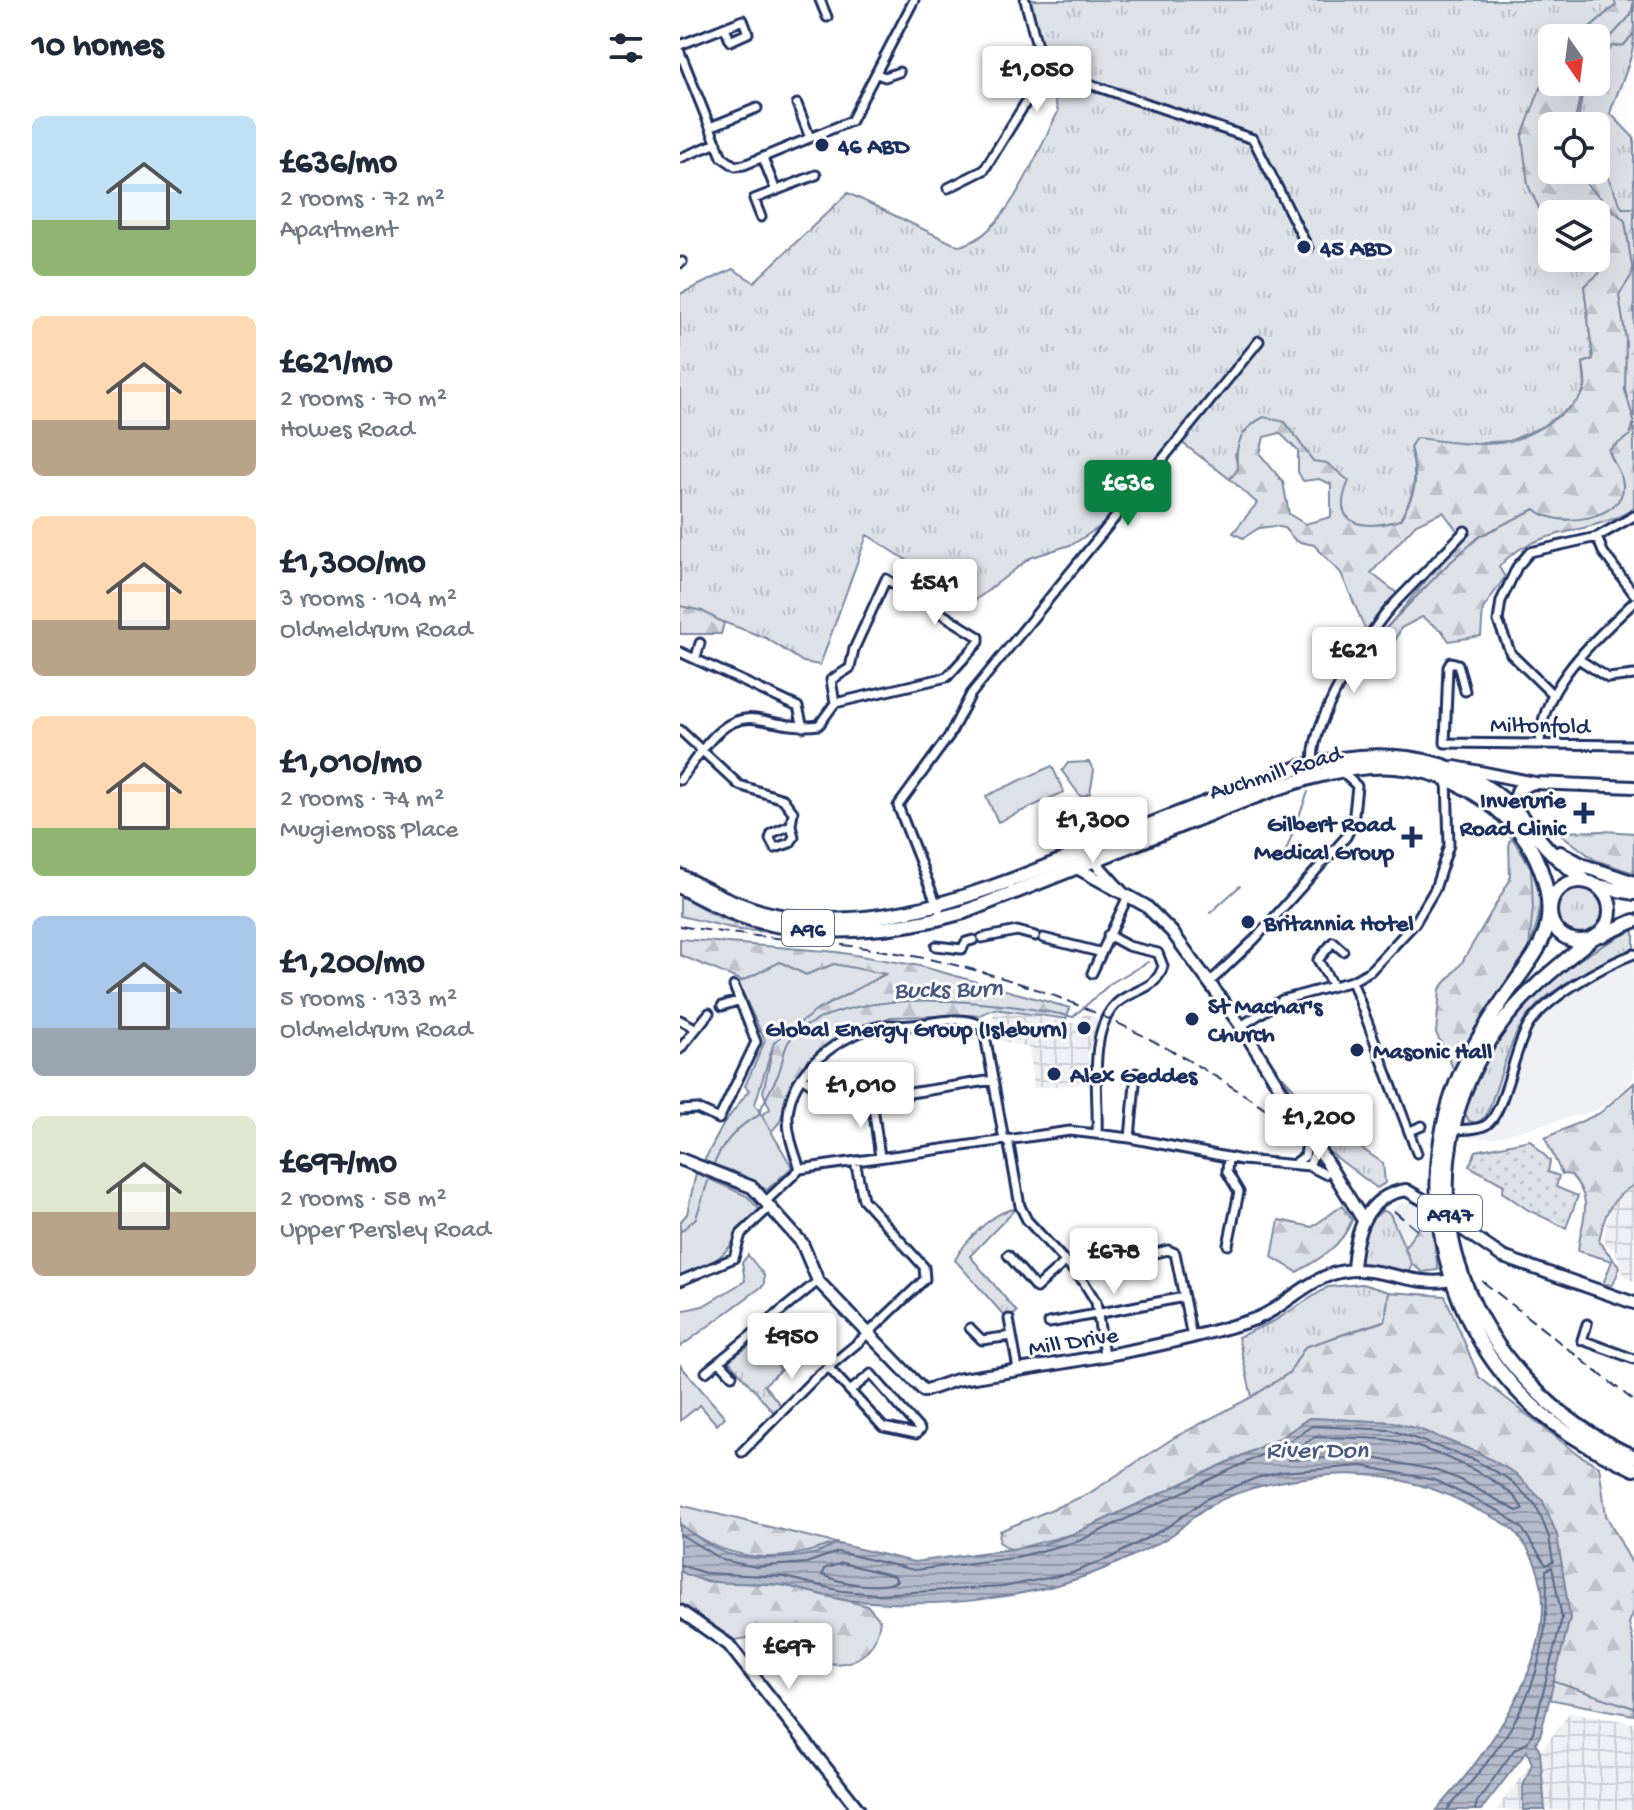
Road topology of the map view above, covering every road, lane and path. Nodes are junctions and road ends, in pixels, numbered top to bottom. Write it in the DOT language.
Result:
graph roads {
  1 [pos="820,0"];
  2 [pos="914,0"];
  3 [pos="1025,0"];
  4 [pos="827,17"];
  5 [pos="725,27"];
  6 [pos="680,45"];
  7 [pos="680,52"];
  8 [pos="899,72"];
  9 [pos="1044,73"];
  10 [pos="877,74"];
  11 [pos="797,104"];
  12 [pos="757,108"];
  13 [pos="710,127"];
  14 [pos="810,138"];
  15 [pos="717,143"];
  16 [pos="680,158"];
  17 [pos="763,158"];
  18 [pos="816,175"];
  19 [pos="948,188"];
  20 [pos="776,191"];
  21 [pos="761,217"];
  22 [pos="1308,248"];
  23 [pos="1259,341"];
  24 [pos="1634,516"];
  25 [pos="1465,531"];
  26 [pos="1597,537"];
  27 [pos="1634,594"];
  28 [pos="1634,602"];
  29 [pos="700,643"];
  30 [pos="680,652"];
  31 [pos="696,657"];
  32 [pos="1580,660"];
  33 [pos="1634,675"];
  34 [pos="1465,691"];
  35 [pos="1552,694"];
  36 [pos="835,703"];
  37 [pos="803,727"];
  38 [pos="680,730"];
  39 [pos="1540,744"];
  40 [pos="1634,745"];
  41 [pos="704,749"];
  42 [pos="1314,764"];
  43 [pos="1342,772"];
  44 [pos="1446,772"];
  45 [pos="1316,778"];
  46 [pos="680,780"];
  47 [pos="1535,783"];
  48 [pos="1634,787"];
  49 [pos="1516,811"];
  50 [pos="1527,824"];
  51 [pos="791,825"];
  52 [pos="1113,853"];
  53 [pos="1077,861"];
  54 [pos="1094,861"];
  55 [pos="680,876"];
  56 [pos="1112,880"];
  57 [pos="1634,883"];
  58 [pos="1592,884"];
  59 [pos="680,887"];
  60 [pos="1634,893"];
  61 [pos="1125,894"];
  62 [pos="938,905"];
  63 [pos="1550,909"];
  64 [pos="942,918"];
  65 [pos="1634,921"];
  66 [pos="1108,935"];
  67 [pos="1594,938"];
  68 [pos="936,946"];
  69 [pos="1343,951"];
  70 [pos="1099,952"];
  71 [pos="1634,954"];
  72 [pos="1092,973"];
  73 [pos="1352,981"];
  74 [pos="1210,982"];
  75 [pos="734,986"];
  76 [pos="1333,986"];
  77 [pos="740,1000"];
  78 [pos="722,1006"];
  79 [pos="709,1013"];
  80 [pos="680,1020"];
  81 [pos="1241,1026"];
  82 [pos="695,1028"];
  83 [pos="680,1049"];
  84 [pos="1136,1073"];
  85 [pos="803,1078"];
  86 [pos="993,1080"];
  87 [pos="872,1099"];
  88 [pos="680,1110"];
  89 [pos="1422,1126"];
  90 [pos="1455,1130"];
  91 [pos="1410,1131"];
  92 [pos="1097,1132"];
  93 [pos="1308,1133"];
  94 [pos="1130,1138"];
  95 [pos="1006,1140"];
  96 [pos="1417,1153"];
  97 [pos="1314,1154"];
  98 [pos="880,1157"];
  99 [pos="1228,1157"];
  100 [pos="680,1159"];
  101 [pos="855,1161"];
  102 [pos="1292,1165"];
  103 [pos="1309,1166"];
  104 [pos="800,1169"];
  105 [pos="1325,1174"];
  106 [pos="1429,1203"];
  107 [pos="768,1204"];
  108 [pos="1363,1220"];
  109 [pos="1462,1229"];
  110 [pos="1228,1245"];
  111 [pos="1008,1255"];
  112 [pos="1065,1262"];
  113 [pos="1353,1270"];
  114 [pos="1075,1273"];
  115 [pos="1457,1279"];
  116 [pos="680,1281"];
  117 [pos="818,1281"];
  118 [pos="1184,1297"];
  119 [pos="1634,1303"];
  120 [pos="1098,1315"];
  121 [pos="1009,1319"];
  122 [pos="1049,1323"];
  123 [pos="1587,1324"];
  124 [pos="970,1328"];
  125 [pos="867,1334"];
  126 [pos="1012,1336"];
  127 [pos="1192,1337"];
  128 [pos="1104,1355"];
  129 [pos="1634,1359"];
  130 [pos="719,1361"];
  131 [pos="828,1367"];
  132 [pos="1018,1369"];
  133 [pos="706,1372"];
  134 [pos="732,1375"];
  135 [pos="850,1391"];
  136 [pos="742,1452"];
  137 [pos="1634,1457"];
  138 [pos="1634,1469"];
  139 [pos="680,1611"];
  140 [pos="859,1810"];
  1 -- 4 [label="street"];
  2 -- 10 [label="street"];
  3 -- 9 [label="street"];
  5 -- 6 [label="street"];
  7 -- 13 [label="street"];
  8 -- 10 [label="street"];
  9 -- 19 [label="street"];
  9 -- 22 [label="street"];
  10 -- 14 [label="street"];
  11 -- 14 [label="street"];
  12 -- 13 [label="street"];
  13 -- 15 [label="street"];
  14 -- 17 [label="street"];
  15 -- 16 [label="street"];
  15 -- 17 [label="street"];
  17 -- 20 [label="street"];
  18 -- 20 [label="street"];
  20 -- 21 [label="street"];
  23 -- 62 [label="street"];
  24 -- 26 [label="street"];
  25 -- 42 [label="street"];
  26 -- 27 [label="street"];
  26 -- 35 [label="street"];
  28 -- 32 [label="street"];
  29 -- 31 [label="street"];
  30 -- 31 [label="street"];
  31 -- 37 [label="street"];
  32 -- 33 [label="street"];
  32 -- 35 [label="street"];
  34 -- 39 [label="street, Miltonfold"];
  35 -- 39 [label="street"];
  36 -- 36 [label="street"];
  36 -- 37 [label="street"];
  37 -- 41 [label="street"];
  38 -- 41 [label="street"];
  39 -- 40 [label="street, Miltonfold"];
  41 -- 46 [label="street"];
  41 -- 51 [label="street"];
  42 -- 44 [label="main road, Auchmill Road / A96"];
  42 -- 45 [label="street"];
  42 -- 53 [label="main road, Auchmill Road / A96"];
  43 -- 44 [label="main road, Auchmill Road / A96"];
  43 -- 45 [label="main road, Auchmill Road / A96"];
  43 -- 74 [label="street"];
  44 -- 47 [label="street"];
  44 -- 49 [label="main road, Auchmill Road / A96"];
  44 -- 63 [label="main road, Auchmill Road / A96"];
  44 -- 73 [label="street"];
  45 -- 52 [label="main road, Auchmill Road / A96"];
  47 -- 48 [label="street"];
  47 -- 49 [label="street"];
  49 -- 50 [label="main road, Auchmill Road / A96"];
  50 -- 57 [label="main road, A96"];
  50 -- 58 [label="main road, Auchmill Road / A96"];
  52 -- 54 [label="main road, Auchmill Road / A96"];
  52 -- 56 [label="street"];
  53 -- 54 [label="main road, Auchmill Road / A96"];
  53 -- 61 [label="street"];
  53 -- 62 [label="main road, Auchmill Road / A96"];
  53 -- 64 [label="main road, Auchmill Road / A96"];
  54 -- 56 [label="street"];
  55 -- 62 [label="main road, Auchmill Road / A96"];
  56 -- 61 [label="street"];
  58 -- 60 [label="main road, A96"];
  58 -- 63 [label="main road"];
  58 -- 67 [label="main road"];
  59 -- 64 [label="main road, Auchmill Road / A96"];
  61 -- 66 [label="street"];
  61 -- 74 [label="street"];
  62 -- 64 [label="street"];
  63 -- 67 [label="main road, A96"];
  63 -- 115 [label="main road, A947"];
  65 -- 67 [label="main road"];
  66 -- 70 [label="street"];
  66 -- 92 [label="street"];
  67 -- 90 [label="main road, A947"];
  68 -- 70 [label="street"];
  69 -- 76 [label="street"];
  70 -- 72 [label="street"];
  71 -- 90 [label="street"];
  73 -- 76 [label="street"];
  73 -- 91 [label="street"];
  74 -- 81 [label="street"];
  75 -- 77 [label="street"];
  76 -- 81 [label="street"];
  77 -- 78 [label="street"];
  77 -- 88 [label="street"];
  79 -- 82 [label="street"];
  80 -- 82 [label="street"];
  81 -- 93 [label="street"];
  82 -- 83 [label="street"];
  84 -- 94 [label="street"];
  85 -- 86 [label="street"];
  85 -- 87 [label="street"];
  85 -- 104 [label="street"];
  86 -- 87 [label="street"];
  86 -- 95 [label="street"];
  87 -- 98 [label="street"];
  89 -- 91 [label="street"];
  90 -- 115 [label="main road, A947"];
  91 -- 96 [label="street"];
  92 -- 94 [label="street"];
  92 -- 95 [label="street"];
  93 -- 102 [label="street"];
  93 -- 108 [label="street"];
  94 -- 99 [label="street"];
  95 -- 98 [label="street"];
  95 -- 112 [label="street"];
  97 -- 103 [label="street"];
  98 -- 101 [label="street"];
  99 -- 102 [label="street"];
  99 -- 110 [label="street"];
  100 -- 107 [label="street, Mill Drive"];
  101 -- 104 [label="street"];
  101 -- 125 [label="street"];
  102 -- 103 [label="street"];
  103 -- 105 [label="street"];
  104 -- 107 [label="street"];
  106 -- 108 [label="street"];
  107 -- 116 [label="street"];
  107 -- 117 [label="street, Mill Drive"];
  108 -- 113 [label="street"];
  109 -- 119 [label="street"];
  111 -- 112 [label="street"];
  112 -- 114 [label="street"];
  113 -- 115 [label="street, Mill Drive"];
  113 -- 127 [label="street, Mill Drive"];
  114 -- 118 [label="street"];
  114 -- 120 [label="street"];
  115 -- 137 [label="main road, A947"];
  115 -- 138 [label="main road, A947"];
  117 -- 125 [label="street, Mill Drive"];
  117 -- 130 [label="street"];
  118 -- 120 [label="street"];
  118 -- 127 [label="street"];
  120 -- 122 [label="street"];
  120 -- 128 [label="street"];
  121 -- 126 [label="street"];
  123 -- 129 [label="street"];
  124 -- 126 [label="street"];
  125 -- 131 [label="street"];
  125 -- 132 [label="street, Mill Drive"];
  126 -- 132 [label="street"];
  127 -- 128 [label="street, Mill Drive"];
  128 -- 132 [label="street, Mill Drive"];
  130 -- 133 [label="street"];
  130 -- 134 [label="street"];
  131 -- 135 [label="street"];
  131 -- 136 [label="street"];
  135 -- 135 [label="street"];
  139 -- 140 [label="street"];
}
